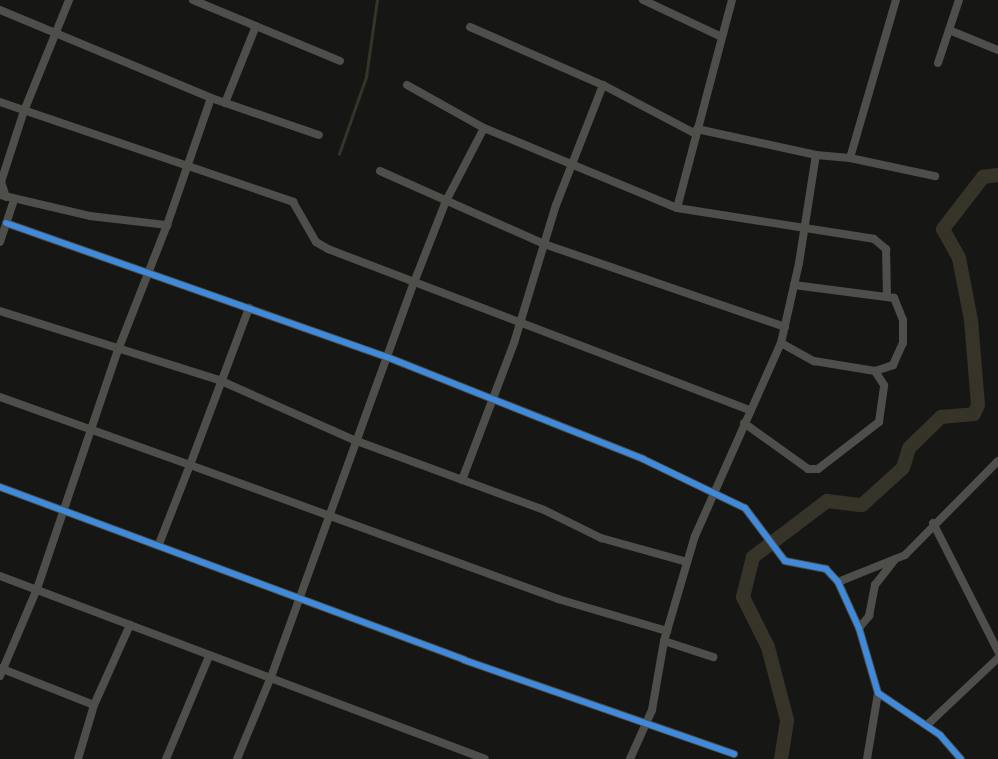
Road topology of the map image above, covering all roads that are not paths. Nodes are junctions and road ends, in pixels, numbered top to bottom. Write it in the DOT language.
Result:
graph roads {
  1 [pos="69,0"];
  2 [pos="193,0"];
  3 [pos="643,0"];
  4 [pos="732,0"];
  5 [pos="896,0"];
  6 [pos="959,0"];
  7 [pos="0,10"];
  8 [pos="256,26"];
  9 [pos="470,27"];
  10 [pos="949,30"];
  11 [pos="57,32"];
  12 [pos="720,36"];
  13 [pos="998,50"];
  14 [pos="340,61"];
  15 [pos="938,63"];
  16 [pos="407,85"];
  17 [pos="603,85"];
  18 [pos="211,98"];
  19 [pos="0,102"];
  20 [pos="225,103"];
  21 [pos="24,111"];
  22 [pos="484,128"];
  23 [pos="697,131"];
  24 [pos="319,135"];
  25 [pos="816,156"];
  26 [pos="850,158"];
  27 [pos="188,165"];
  28 [pos="571,165"];
  29 [pos="380,171"];
  30 [pos="935,176"];
  31 [pos="1,182"];
  32 [pos="7,197"];
  33 [pos="446,202"];
  34 [pos="677,208"];
  35 [pos="6,223"];
  36 [pos="167,225"];
  37 [pos="803,228"];
  38 [pos="0,242"];
  39 [pos="544,244"];
  40 [pos="150,272"];
  41 [pos="415,280"];
  42 [pos="794,285"];
  43 [pos="887,295"];
  44 [pos="250,308"];
  45 [pos="0,311"];
  46 [pos="520,323"];
  47 [pos="786,327"];
  48 [pos="781,343"];
  49 [pos="118,350"];
  50 [pos="387,357"];
  51 [pos="875,371"];
  52 [pos="219,380"];
  53 [pos="0,398"];
  54 [pos="492,400"];
  55 [pos="749,410"];
  56 [pos="744,423"];
  57 [pos="92,432"];
  58 [pos="354,440"];
  59 [pos="998,461"];
  60 [pos="190,465"];
  61 [pos="991,472"];
  62 [pos="998,477"];
  63 [pos="462,480"];
  64 [pos="0,487"];
  65 [pos="714,493"];
  66 [pos="64,513"];
  67 [pos="328,518"];
  68 [pos="933,523"];
  69 [pos="159,544"];
  70 [pos="895,560"];
  71 [pos="687,562"];
  72 [pos="0,576"];
  73 [pos="838,582"];
  74 [pos="37,589"];
  75 [pos="298,599"];
  76 [pos="130,625"];
  77 [pos="858,628"];
  78 [pos="667,631"];
  79 [pos="664,641"];
  80 [pos="998,652"];
  81 [pos="209,656"];
  82 [pos="713,658"];
  83 [pos="998,658"];
  84 [pos="1,671"];
  85 [pos="271,677"];
  86 [pos="878,693"];
  87 [pos="94,705"];
  88 [pos="927,725"];
  89 [pos="645,726"];
  90 [pos="734,754"];
  91 [pos="78,759"];
  92 [pos="166,759"];
  93 [pos="237,759"];
  94 [pos="485,759"];
  95 [pos="630,759"];
  96 [pos="867,759"];
  97 [pos="961,759"];
  1 -- 11 [label="street"];
  2 -- 8 [label="street"];
  3 -- 12 [label="street"];
  4 -- 12 [label="street"];
  5 -- 26 [label="street"];
  6 -- 10 [label="street"];
  7 -- 11 [label="street"];
  8 -- 14 [label="street"];
  8 -- 20 [label="street"];
  9 -- 17 [label="street"];
  10 -- 13 [label="street"];
  10 -- 15 [label="street"];
  11 -- 18 [label="street"];
  11 -- 21 [label="street"];
  12 -- 23 [label="street"];
  16 -- 22 [label="street"];
  17 -- 23 [label="street"];
  17 -- 28 [label="street"];
  18 -- 20 [label="street"];
  18 -- 27 [label="street"];
  19 -- 21 [label="street"];
  20 -- 24 [label="street"];
  21 -- 27 [label="street"];
  21 -- 31 [label="street"];
  22 -- 28 [label="street"];
  22 -- 33 [label="street"];
  23 -- 25 [label="street"];
  23 -- 34 [label="street"];
  25 -- 26 [label="street"];
  25 -- 37 [label="street"];
  26 -- 30 [label="street"];
  27 -- 36 [label="street"];
  27 -- 41 [label="street"];
  28 -- 34 [label="street"];
  28 -- 39 [label="street"];
  29 -- 33 [label="street"];
  31 -- 32 [label="street"];
  32 -- 35 [label="street"];
  32 -- 36 [label="street"];
  33 -- 39 [label="street"];
  33 -- 41 [label="street"];
  34 -- 37 [label="street"];
  35 -- 38 [label="street"];
  35 -- 40 [label="street"];
  36 -- 40 [label="street"];
  37 -- 42 [label="street"];
  37 -- 43 [label="street"];
  39 -- 46 [label="street"];
  39 -- 47 [label="street"];
  40 -- 44 [label="street"];
  40 -- 49 [label="street"];
  41 -- 46 [label="street"];
  41 -- 50 [label="street"];
  42 -- 43 [label="street"];
  42 -- 47 [label="street"];
  43 -- 51 [label="street"];
  44 -- 50 [label="street"];
  44 -- 52 [label="street"];
  45 -- 49 [label="street"];
  46 -- 54 [label="street"];
  46 -- 55 [label="street"];
  47 -- 48 [label="street"];
  48 -- 51 [label="street"];
  48 -- 55 [label="street"];
  49 -- 52 [label="street"];
  49 -- 57 [label="street"];
  50 -- 54 [label="street"];
  50 -- 58 [label="street"];
  51 -- 56 [label="street"];
  52 -- 58 [label="street"];
  52 -- 60 [label="street"];
  53 -- 57 [label="street"];
  54 -- 63 [label="street"];
  54 -- 65 [label="street"];
  55 -- 56 [label="street"];
  56 -- 65 [label="street"];
  57 -- 60 [label="street"];
  57 -- 66 [label="street"];
  58 -- 63 [label="street"];
  58 -- 67 [label="street"];
  59 -- 61 [label="street"];
  60 -- 67 [label="street"];
  60 -- 69 [label="street"];
  61 -- 62 [label="street"];
  61 -- 68 [label="street"];
  63 -- 71 [label="street"];
  64 -- 66 [label="street"];
  65 -- 71 [label="street"];
  65 -- 73 [label="street"];
  66 -- 69 [label="street"];
  66 -- 74 [label="street"];
  67 -- 75 [label="street"];
  67 -- 78 [label="street"];
  68 -- 70 [label="street"];
  68 -- 80 [label="street"];
  69 -- 75 [label="street"];
  70 -- 73 [label="street"];
  70 -- 77 [label="street"];
  71 -- 78 [label="street"];
  72 -- 74 [label="street"];
  73 -- 77 [label="street"];
  74 -- 76 [label="street"];
  74 -- 84 [label="street"];
  75 -- 85 [label="street"];
  75 -- 89 [label="street"];
  76 -- 81 [label="street"];
  76 -- 87 [label="street"];
  77 -- 86 [label="street"];
  78 -- 79 [label="street"];
  79 -- 82 [label="street"];
  79 -- 89 [label="street"];
  81 -- 85 [label="street"];
  81 -- 92 [label="street"];
  83 -- 88 [label="street"];
  84 -- 87 [label="street"];
  85 -- 93 [label="street"];
  85 -- 94 [label="street"];
  86 -- 88 [label="street"];
  86 -- 96 [label="street"];
  87 -- 91 [label="street"];
  88 -- 97 [label="street"];
  89 -- 90 [label="street"];
  89 -- 95 [label="street"];
}
